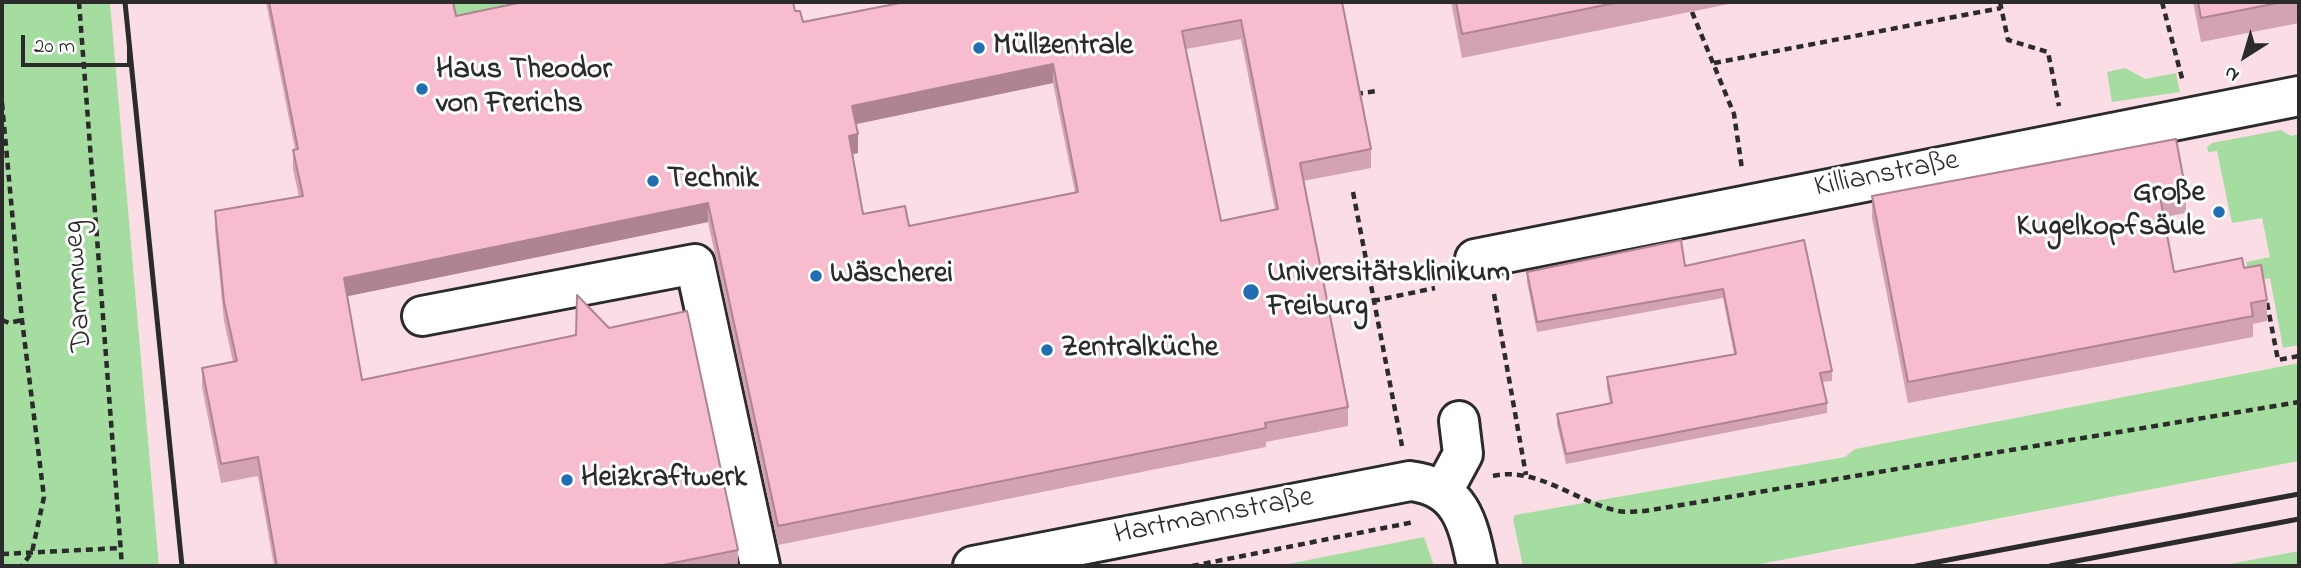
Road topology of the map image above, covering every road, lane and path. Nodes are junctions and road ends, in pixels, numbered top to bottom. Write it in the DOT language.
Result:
graph roads {
  1 [pos="79,2"];
  2 [pos="2162,2"];
  3 [pos="2001,5"];
  4 [pos="1692,12"];
  5 [pos="2179,59"];
  6 [pos="1714,63"];
  7 [pos="1376,91"];
  8 [pos="1356,94"];
  9 [pos="2299,96"];
  10 [pos="2,103"];
  11 [pos="2066,140"];
  12 [pos="1353,192"];
  13 [pos="1747,204"];
  14 [pos="1481,258"];
  15 [pos="1435,288"];
  16 [pos="2265,296"];
  17 [pos="1373,301"];
  18 [pos="422,316"];
  19 [pos="2,320"];
  20 [pos="22,320"];
  21 [pos="2299,356"];
  22 [pos="2299,402"];
  23 [pos="1459,421"];
  24 [pos="1526,475"];
  25 [pos="1420,490"];
  26 [pos="121,548"];
  27 [pos="32,552"];
  28 [pos="2,554"];
  29 [pos="22,566"];
  30 [pos="122,566"];
  31 [pos="760,566"];
  32 [pos="973,566"];
  33 [pos="1477,566"];
  1 -- 26 [label="path, Dammweg"];
  2 -- 5 [label="path"];
  3 -- 6 [label="path"];
  3 -- 11 [label="path"];
  4 -- 6 [label="path"];
  6 -- 13 [label="path"];
  7 -- 8 [label="path"];
  9 -- 11 [label="street, Killianstraße"];
  10 -- 20 [label="path"];
  11 -- 13 [label="street, Killianstraße"];
  12 -- 17 [label="path"];
  13 -- 14 [label="street, Killianstraße"];
  14 -- 24 [label="path"];
  15 -- 17 [label="path"];
  16 -- 21 [label="path"];
  17 -- 25 [label="path"];
  18 -- 31 [label="street"];
  19 -- 20 [label="path"];
  20 -- 27 [label="path"];
  22 -- 24 [label="path"];
  23 -- 25 [label="street"];
  24 -- 25 [label="path"];
  25 -- 32 [label="street, Hartmannstraße"];
  25 -- 33 [label="street"];
  26 -- 27 [label="path"];
  26 -- 30 [label="path, Dammweg"];
  27 -- 28 [label="path"];
  27 -- 29 [label="path"];
}
